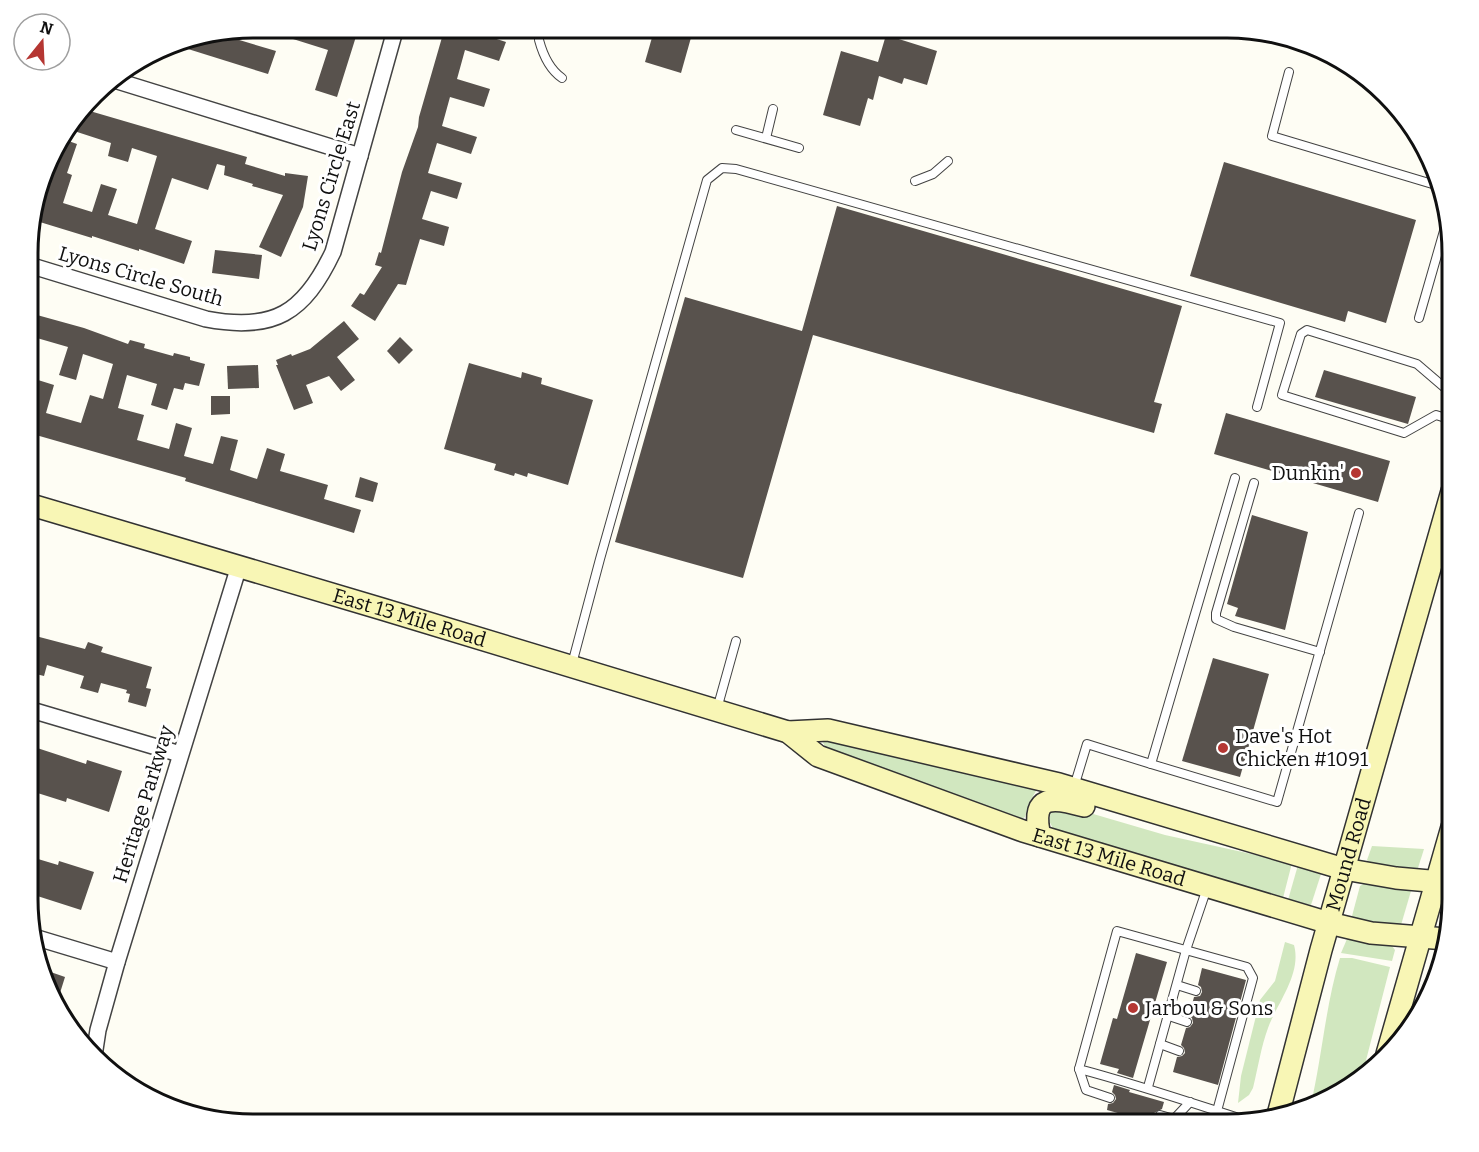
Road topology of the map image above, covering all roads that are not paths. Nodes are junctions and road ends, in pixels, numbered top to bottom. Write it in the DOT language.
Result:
graph roads {
  1 [pos="393,38"];
  2 [pos="539,40"];
  3 [pos="1289,72"];
  4 [pos="562,78"];
  5 [pos="122,82"];
  6 [pos="773,109"];
  7 [pos="736,130"];
  8 [pos="766,138"];
  9 [pos="799,148"];
  10 [pos="360,156"];
  11 [pos="948,161"];
  12 [pos="915,181"];
  13 [pos="1430,184"];
  14 [pos="1441,241"];
  15 [pos="38,268"];
  16 [pos="277,317"];
  17 [pos="1419,318"];
  18 [pos="1442,385"];
  19 [pos="1257,406"];
  20 [pos="1442,417"];
  21 [pos="1235,478"];
  22 [pos="1254,483"];
  23 [pos="38,507"];
  24 [pos="1359,513"];
  25 [pos="1442,526"];
  26 [pos="239,566"];
  27 [pos="736,641"];
  28 [pos="1320,652"];
  29 [pos="572,666"];
  30 [pos="717,710"];
  31 [pos="38,712"];
  32 [pos="788,732"];
  33 [pos="180,754"];
  34 [pos="1151,764"];
  35 [pos="1074,789"];
  36 [pos="1160,814"];
  37 [pos="1040,836"];
  38 [pos="1344,869"];
  39 [pos="1442,882"];
  40 [pos="1208,887"];
  41 [pos="1442,887"];
  42 [pos="1329,923"];
  43 [pos="1420,938"];
  44 [pos="42,939"];
  45 [pos="1437,939"];
  46 [pos="1186,950"];
  47 [pos="117,962"];
  48 [pos="1177,985"];
  49 [pos="1196,991"];
  50 [pos="1169,1016"];
  51 [pos="1187,1022"];
  52 [pos="1392,1036"];
  53 [pos="1160,1044"];
  54 [pos="96,1046"];
  55 [pos="1179,1051"];
  56 [pos="1079,1069"];
  57 [pos="1148,1087"];
  58 [pos="1110,1098"];
  59 [pos="1190,1101"];
  60 [pos="1280,1107"];
  61 [pos="1216,1110"];
  62 [pos="1178,1114"];
  63 [pos="1214,1114"];
  64 [pos="1229,1114"];
  1 -- 10 [label="street, Lyons Circle East"];
  2 -- 4 [label="lane"];
  3 -- 13 [label="lane"];
  5 -- 10 [label="street"];
  6 -- 8 [label="lane"];
  7 -- 8 [label="lane"];
  8 -- 9 [label="lane"];
  10 -- 16 [label="street, Lyons Circle East"];
  11 -- 12 [label="lane"];
  14 -- 17 [label="lane"];
  15 -- 16 [label="street, Lyons Circle South"];
  18 -- 20 [label="lane"];
  19 -- 29 [label="lane"];
  21 -- 34 [label="lane"];
  22 -- 28 [label="lane"];
  23 -- 26 [label="main road, East 13 Mile Road"];
  24 -- 28 [label="lane"];
  25 -- 38 [label="main road, Mound Road"];
  26 -- 29 [label="main road, East 13 Mile Road"];
  26 -- 33 [label="street, Heritage Parkway"];
  27 -- 30 [label="lane"];
  28 -- 34 [label="lane"];
  29 -- 30 [label="main road, East 13 Mile Road"];
  30 -- 32 [label="main road, East 13 Mile Road"];
  31 -- 33 [label="street"];
  32 -- 35 [label="main road, East 13 Mile Road"];
  32 -- 37 [label="main road, East 13 Mile Road"];
  33 -- 47 [label="street, Heritage Parkway"];
  34 -- 35 [label="lane"];
  35 -- 36 [label="main road, East 13 Mile Road"];
  36 -- 37 [label="main road"];
  36 -- 38 [label="main road, East 13 Mile Road"];
  37 -- 40 [label="main road, East 13 Mile Road"];
  38 -- 39 [label="main road, East 13 Mile Road"];
  38 -- 42 [label="main road, Mound Road"];
  40 -- 42 [label="main road, East 13 Mile Road"];
  40 -- 46 [label="lane"];
  41 -- 43 [label="main road"];
  42 -- 43 [label="main road, East 13 Mile Road"];
  42 -- 60 [label="main road, Mound Road"];
  43 -- 45 [label="main road, East 13 Mile Road"];
  43 -- 52 [label="main road"];
  44 -- 47 [label="street"];
  46 -- 48 [label="lane"];
  46 -- 56 [label="lane"];
  46 -- 61 [label="lane"];
  47 -- 54 [label="street, Heritage Parkway"];
  48 -- 49 [label="lane"];
  48 -- 50 [label="lane"];
  50 -- 51 [label="lane"];
  50 -- 53 [label="lane"];
  53 -- 55 [label="lane"];
  53 -- 57 [label="lane"];
  56 -- 57 [label="lane"];
  56 -- 58 [label="lane"];
  57 -- 59 [label="lane"];
  59 -- 61 [label="lane"];
  59 -- 62 [label="lane"];
  61 -- 63 [label="lane"];
  61 -- 64 [label="lane"];
}
